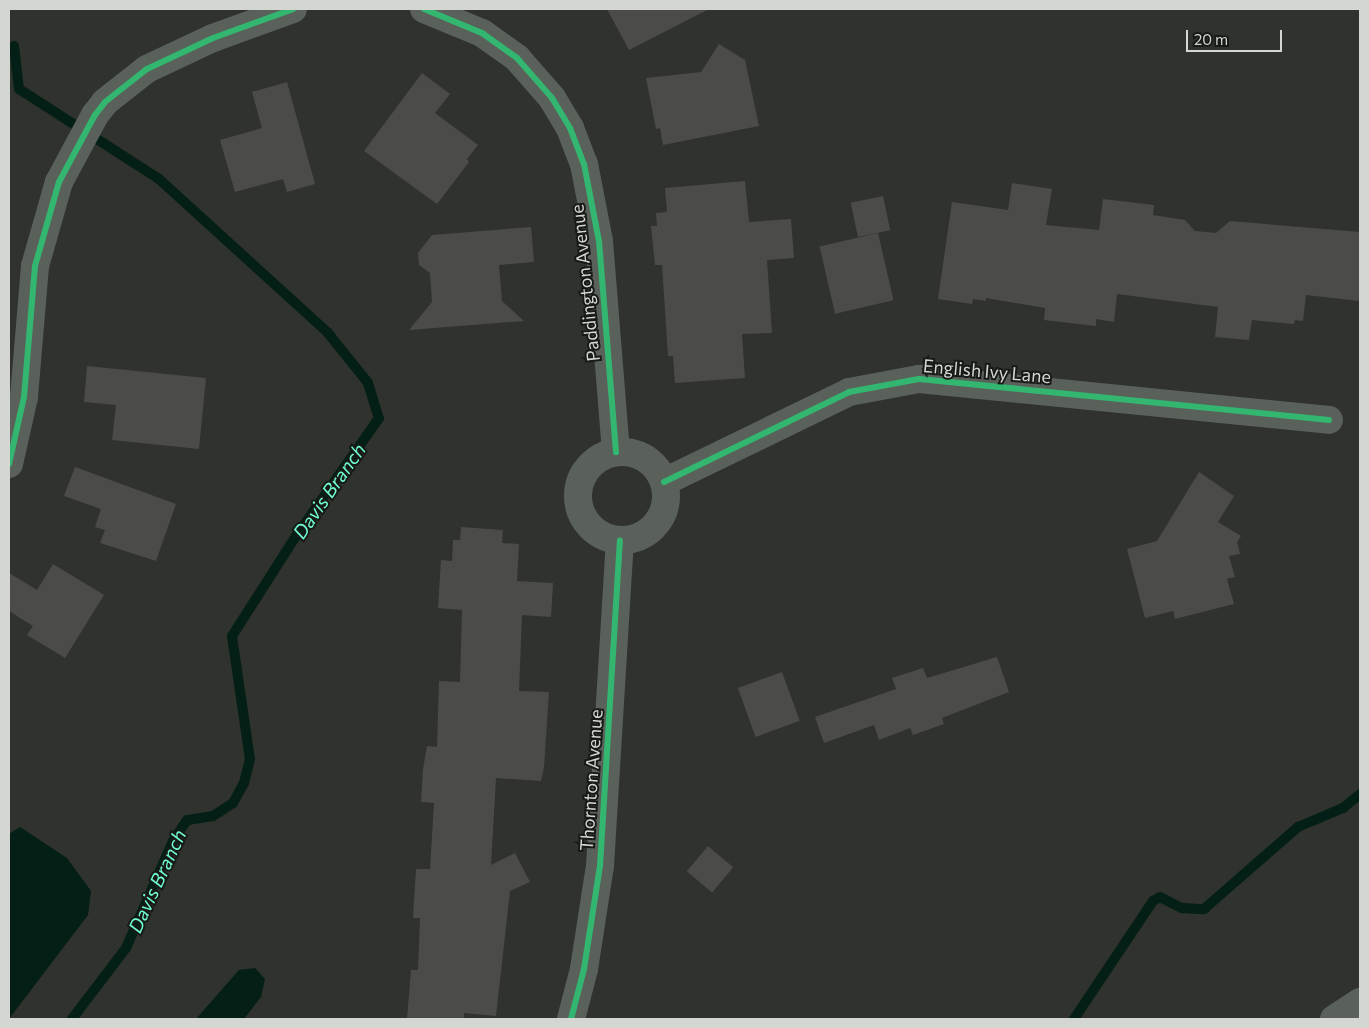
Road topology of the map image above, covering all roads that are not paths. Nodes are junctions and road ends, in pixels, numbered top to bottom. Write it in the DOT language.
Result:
graph roads {
  1 [pos="293,9"];
  2 [pos="424,9"];
  3 [pos="1329,420"];
  4 [pos="616,452"];
  5 [pos="9,464"];
  6 [pos="664,482"];
  7 [pos="620,541"];
  8 [pos="1360,1002"];
  9 [pos="571,1019"];
  10 [pos="1334,1019"];
  1 -- 5 [label="street"];
  2 -- 4 [label="street, Paddington Avenue"];
  3 -- 6 [label="street, English Ivy Lane"];
  4 -- 6 [label="street"];
  4 -- 7 [label="street"];
  6 -- 7 [label="street"];
  7 -- 9 [label="street, Thornton Avenue"];
  8 -- 10 [label="street"];
}
